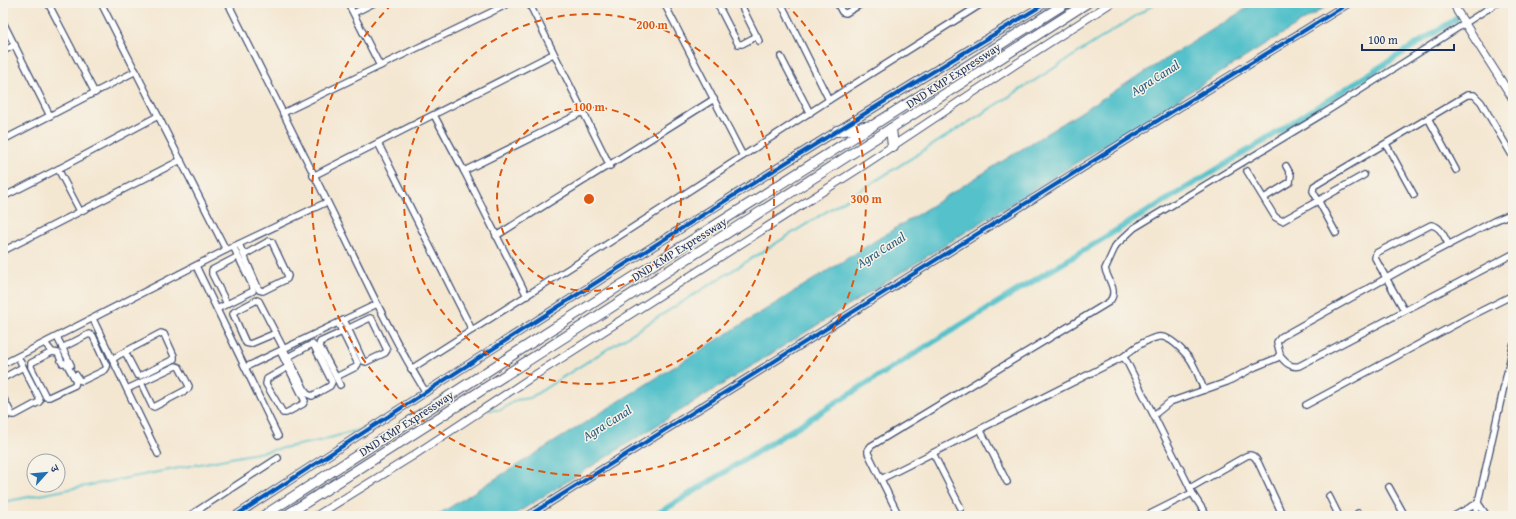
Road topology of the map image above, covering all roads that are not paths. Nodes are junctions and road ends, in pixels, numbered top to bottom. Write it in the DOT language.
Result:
graph roads {
  1 [pos="48,3"];
  2 [pos="102,3"];
  3 [pos="228,3"];
  4 [pos="348,3"];
  5 [pos="374,3"];
  6 [pos="510,3"];
  7 [pos="529,3"];
  8 [pos="664,3"];
  9 [pos="717,3"];
  10 [pos="740,3"];
  11 [pos="781,3"];
  12 [pos="837,3"];
  13 [pos="863,3"];
  14 [pos="983,3"];
  15 [pos="1046,3"];
  16 [pos="1066,3"];
  17 [pos="1087,3"];
  18 [pos="1111,3"];
  19 [pos="1349,3"];
  20 [pos="1454,3"];
  21 [pos="1496,3"];
  22 [pos="354,13"];
  23 [pos="3,22"];
  24 [pos="1464,22"];
  25 [pos="15,45"];
  26 [pos="3,51"];
  27 [pos="553,54"];
  28 [pos="781,57"];
  29 [pos="380,66"];
  30 [pos="136,71"];
  31 [pos="95,93"];
  32 [pos="714,99"];
  33 [pos="1513,99"];
  34 [pos="829,100"];
  35 [pos="584,112"];
  36 [pos="283,113"];
  37 [pos="810,113"];
  38 [pos="434,115"];
  39 [pos="50,116"];
  40 [pos="158,116"];
  41 [pos="1428,118"];
  42 [pos="872,126"];
  43 [pos="891,129"];
  44 [pos="837,131"];
  45 [pos="3,140"];
  46 [pos="378,143"];
  47 [pos="1386,144"];
  48 [pos="893,146"];
  49 [pos="743,156"];
  50 [pos="1513,157"];
  51 [pos="181,160"];
  52 [pos="610,166"];
  53 [pos="1286,166"];
  54 [pos="58,169"];
  55 [pos="1456,170"];
  56 [pos="464,171"];
  57 [pos="1247,171"];
  58 [pos="1364,175"];
  59 [pos="313,176"];
  60 [pos="1414,195"];
  61 [pos="3,196"];
  62 [pos="1264,198"];
  63 [pos="328,202"];
  64 [pos="1319,202"];
  65 [pos="80,211"];
  66 [pos="1513,213"];
  67 [pos="1336,233"];
  68 [pos="496,236"];
  69 [pos="239,244"];
  70 [pos="1449,245"];
  71 [pos="233,246"];
  72 [pos="3,250"];
  73 [pos="226,250"];
  74 [pos="1513,254"];
  75 [pos="244,255"];
  76 [pos="237,257"];
  77 [pos="196,266"];
  78 [pos="1386,279"];
  79 [pos="1513,295"];
  80 [pos="527,296"];
  81 [pos="227,304"];
  82 [pos="377,304"];
  83 [pos="217,309"];
  84 [pos="1404,310"];
  85 [pos="94,319"];
  86 [pos="344,320"];
  87 [pos="338,323"];
  88 [pos="344,330"];
  89 [pos="472,330"];
  90 [pos="276,333"];
  91 [pos="57,337"];
  92 [pos="45,343"];
  93 [pos="1513,346"];
  94 [pos="62,348"];
  95 [pos="282,350"];
  96 [pos="52,352"];
  97 [pos="125,352"];
  98 [pos="1280,356"];
  99 [pos="18,357"];
  100 [pos="288,357"];
  101 [pos="1123,358"];
  102 [pos="113,359"];
  103 [pos="3,364"];
  104 [pos="23,367"];
  105 [pos="246,367"];
  106 [pos="288,367"];
  107 [pos="411,369"];
  108 [pos="336,377"];
  109 [pos="3,378"];
  110 [pos="141,383"];
  111 [pos="340,385"];
  112 [pos="127,389"];
  113 [pos="1204,390"];
  114 [pos="425,392"];
  115 [pos="3,397"];
  116 [pos="1306,405"];
  117 [pos="3,408"];
  118 [pos="1154,415"];
  119 [pos="3,420"];
  120 [pos="980,429"];
  121 [pos="278,436"];
  122 [pos="933,453"];
  123 [pos="158,454"];
  124 [pos="278,458"];
  125 [pos="881,479"];
  126 [pos="1008,482"];
  127 [pos="1389,487"];
  128 [pos="1191,490"];
  129 [pos="1329,496"];
  130 [pos="1478,503"];
  131 [pos="961,508"];
  132 [pos="189,516"];
  133 [pos="235,516"];
  134 [pos="263,516"];
  135 [pos="285,516"];
  136 [pos="316,516"];
  137 [pos="528,516"];
  138 [pos="899,516"];
  139 [pos="1146,516"];
  140 [pos="1207,516"];
  141 [pos="1283,516"];
  142 [pos="1339,516"];
  143 [pos="1405,516"];
  144 [pos="1454,516"];
  145 [pos="1476,516"];
  146 [pos="1487,516"];
  1 -- 31 [label="street"];
  2 -- 30 [label="street"];
  3 -- 36 [label="street"];
  4 -- 22 [label="street"];
  5 -- 22 [label="street"];
  6 -- 29 [label="street"];
  7 -- 27 [label="street"];
  8 -- 32 [label="street"];
  9 -- 10 [label="street"];
  11 -- 34 [label="street"];
  12 -- 13 [label="street"];
  14 -- 34 [label="street"];
  15 -- 44 [label="street"];
  16 -- 42 [label="highway, DND KMP Expressway"];
  17 -- 43 [label="highway, DND KMP Expressway"];
  18 -- 48 [label="street"];
  19 -- 137 [label="street"];
  20 -- 24 [label="street"];
  21 -- 24 [label="street"];
  22 -- 29 [label="street"];
  23 -- 25 [label="street"];
  24 -- 33 [label="street"];
  24 -- 125 [label="street"];
  25 -- 26 [label="street"];
  25 -- 39 [label="street"];
  27 -- 35 [label="street"];
  27 -- 38 [label="street"];
  28 -- 37 [label="street"];
  29 -- 36 [label="street"];
  30 -- 31 [label="street"];
  30 -- 40 [label="street"];
  31 -- 39 [label="street"];
  32 -- 49 [label="street"];
  32 -- 52 [label="street"];
  34 -- 37 [label="street"];
  35 -- 52 [label="street"];
  35 -- 56 [label="street"];
  36 -- 59 [label="street"];
  37 -- 49 [label="street"];
  38 -- 46 [label="street"];
  38 -- 56 [label="street"];
  39 -- 45 [label="street"];
  40 -- 51 [label="street"];
  40 -- 54 [label="street"];
  41 -- 47 [label="street"];
  41 -- 50 [label="street"];
  41 -- 55 [label="street"];
  42 -- 44 [label="highway"];
  42 -- 134 [label="highway, DND KMP Expressway"];
  43 -- 48 [label="highway"];
  43 -- 135 [label="highway, DND KMP Expressway"];
  44 -- 114 [label="street"];
  46 -- 59 [label="street"];
  46 -- 89 [label="street"];
  47 -- 60 [label="street"];
  47 -- 64 [label="street"];
  48 -- 136 [label="street"];
  49 -- 80 [label="street"];
  51 -- 65 [label="street"];
  51 -- 73 [label="street"];
  52 -- 68 [label="street"];
  53 -- 62 [label="street"];
  54 -- 61 [label="street"];
  54 -- 65 [label="street"];
  56 -- 68 [label="street"];
  57 -- 62 [label="street"];
  58 -- 64 [label="street"];
  59 -- 63 [label="street"];
  62 -- 64 [label="street"];
  63 -- 69 [label="street"];
  63 -- 82 [label="street"];
  64 -- 67 [label="street"];
  65 -- 72 [label="street"];
  66 -- 70 [label="street"];
  68 -- 80 [label="street"];
  69 -- 71 [label="street"];
  69 -- 75 [label="street"];
  70 -- 78 [label="street"];
  70 -- 78 [label="street"];
  71 -- 73 [label="street"];
  71 -- 76 [label="street"];
  73 -- 77 [label="street"];
  74 -- 84 [label="street"];
  75 -- 75 [label="street"];
  76 -- 81 [label="street"];
  76 -- 81 [label="street"];
  77 -- 83 [label="street"];
  77 -- 85 [label="street"];
  78 -- 84 [label="street"];
  78 -- 98 [label="street"];
  79 -- 116 [label="street"];
  80 -- 89 [label="street"];
  81 -- 83 [label="street"];
  82 -- 86 [label="street"];
  82 -- 107 [label="street"];
  83 -- 105 [label="street"];
  84 -- 98 [label="street"];
  85 -- 91 [label="street"];
  85 -- 102 [label="street"];
  86 -- 87 [label="street"];
  86 -- 88 [label="street"];
  87 -- 88 [label="street"];
  87 -- 95 [label="street"];
  88 -- 88 [label="street"];
  88 -- 108 [label="street"];
  88 -- 108 [label="street"];
  89 -- 107 [label="street"];
  90 -- 90 [label="street"];
  90 -- 95 [label="street"];
  91 -- 92 [label="street"];
  91 -- 94 [label="street"];
  92 -- 96 [label="street"];
  92 -- 99 [label="street"];
  93 -- 130 [label="street"];
  94 -- 94 [label="street"];
  95 -- 100 [label="street"];
  95 -- 105 [label="street"];
  95 -- 106 [label="street"];
  96 -- 96 [label="street"];
  97 -- 97 [label="street"];
  97 -- 102 [label="street"];
  98 -- 113 [label="street"];
  99 -- 103 [label="street"];
  99 -- 104 [label="street"];
  100 -- 100 [label="street"];
  101 -- 113 [label="street"];
  101 -- 118 [label="street"];
  101 -- 120 [label="street"];
  102 -- 112 [label="street"];
  104 -- 109 [label="street"];
  104 -- 115 [label="street"];
  105 -- 121 [label="street"];
  106 -- 106 [label="street"];
  107 -- 114 [label="street"];
  108 -- 111 [label="street"];
  110 -- 110 [label="street"];
  110 -- 112 [label="street"];
  112 -- 123 [label="street"];
  113 -- 118 [label="street"];
  114 -- 133 [label="street"];
  117 -- 119 [label="street"];
  118 -- 128 [label="street"];
  120 -- 122 [label="street"];
  120 -- 126 [label="street"];
  122 -- 125 [label="street"];
  122 -- 131 [label="street"];
  124 -- 132 [label="street"];
  125 -- 138 [label="street"];
  127 -- 143 [label="street"];
  128 -- 139 [label="street"];
  128 -- 140 [label="street"];
  128 -- 141 [label="street"];
  129 -- 142 [label="street"];
  130 -- 144 [label="street"];
  130 -- 145 [label="street"];
  130 -- 146 [label="street"];
}
